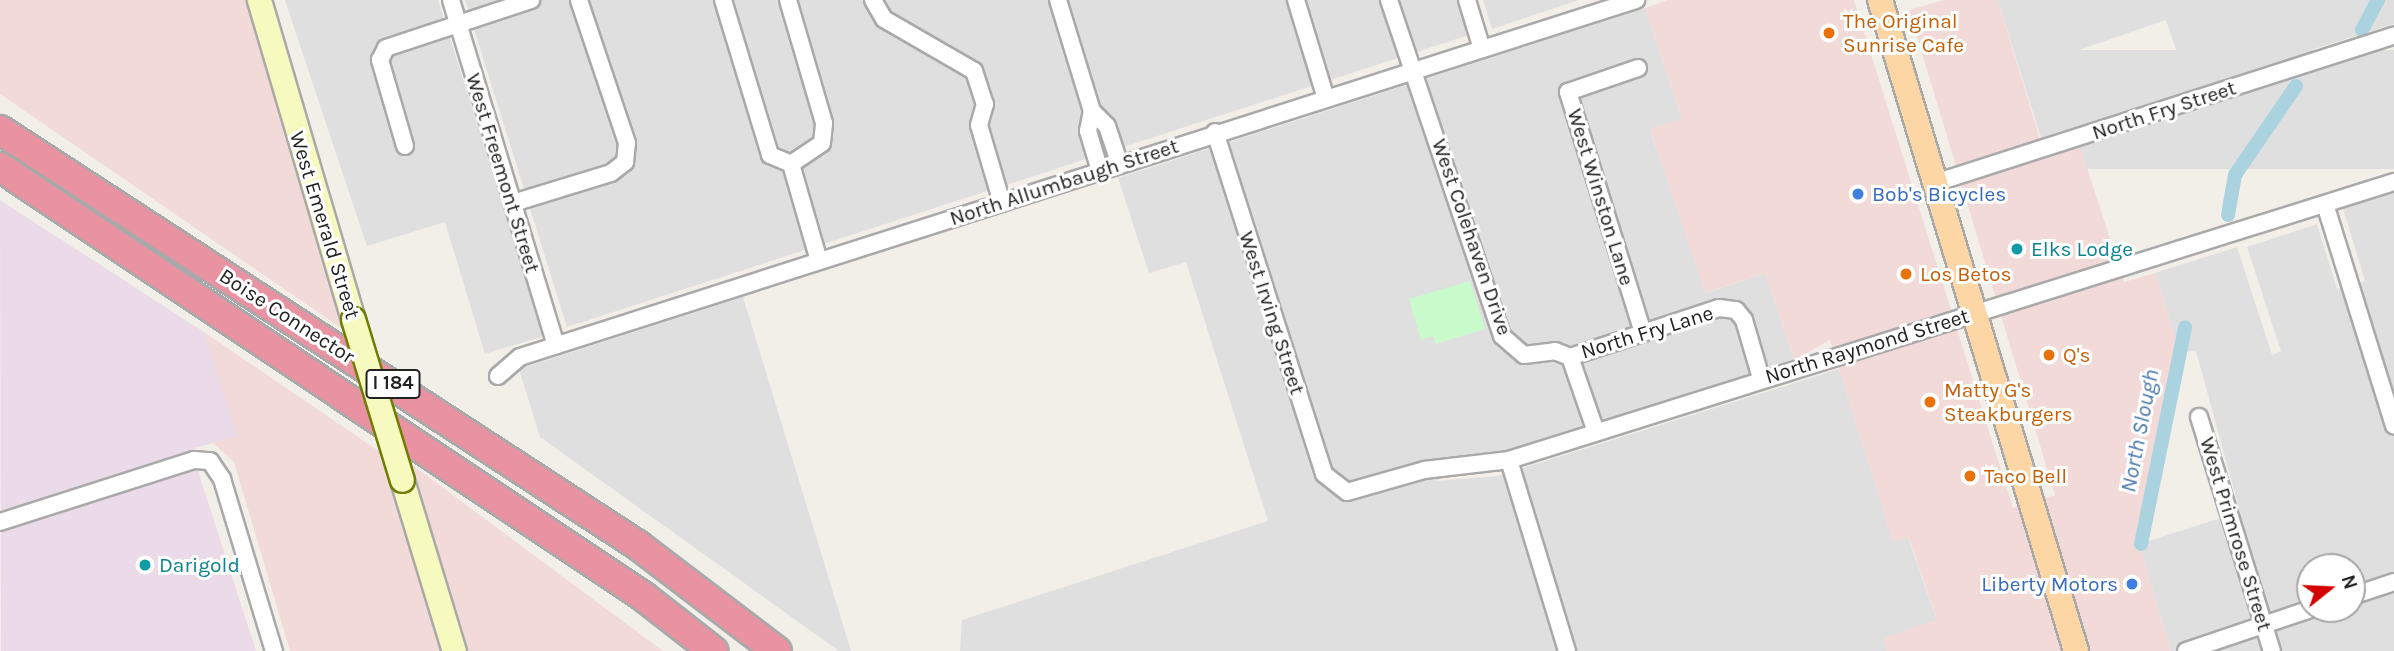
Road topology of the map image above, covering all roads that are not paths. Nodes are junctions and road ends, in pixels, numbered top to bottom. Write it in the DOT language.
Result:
graph roads {
  1 [pos="259,0"];
  2 [pos="451,0"];
  3 [pos="531,0"];
  4 [pos="579,0"];
  5 [pos="723,0"];
  6 [pos="788,0"];
  7 [pos="873,0"];
  8 [pos="1058,0"];
  9 [pos="1296,0"];
  10 [pos="1389,0"];
  11 [pos="1467,0"];
  12 [pos="1636,0"];
  13 [pos="1880,0"];
  14 [pos="458,24"];
  15 [pos="2394,36"];
  16 [pos="1482,49"];
  17 [pos="1638,68"];
  18 [pos="1413,72"];
  19 [pos="1326,99"];
  20 [pos="1092,111"];
  21 [pos="0,130"];
  22 [pos="1214,132"];
  23 [pos="405,146"];
  24 [pos="791,164"];
  25 [pos="1120,165"];
  26 [pos="0,167"];
  27 [pos="1100,171"];
  28 [pos="2394,182"];
  29 [pos="1935,183"];
  30 [pos="513,203"];
  31 [pos="1002,203"];
  32 [pos="2325,204"];
  33 [pos="819,261"];
  34 [pos="1974,313"];
  35 [pos="1643,333"];
  36 [pos="556,345"];
  37 [pos="1570,357"];
  38 [pos="498,376"];
  39 [pos="1761,378"];
  40 [pos="2199,417"];
  41 [pos="2394,426"];
  42 [pos="1596,432"];
  43 [pos="1509,460"];
  44 [pos="1338,489"];
  45 [pos="0,522"];
  46 [pos="2394,582"];
  47 [pos="2366,591"];
  48 [pos="2296,614"];
  49 [pos="2264,625"];
  50 [pos="274,651"];
  51 [pos="454,651"];
  52 [pos="713,651"];
  53 [pos="777,651"];
  54 [pos="1567,651"];
  55 [pos="2076,651"];
  56 [pos="2186,651"];
  57 [pos="2272,651"];
  1 -- 51 [label="main road, West Emerald Street, bridge"];
  2 -- 14 [label="street, West Freemont Street"];
  3 -- 14 [label="street"];
  4 -- 30 [label="street"];
  5 -- 24 [label="street"];
  6 -- 24 [label="street"];
  7 -- 31 [label="street"];
  8 -- 20 [label="street"];
  9 -- 19 [label="street"];
  10 -- 18 [label="street, West Colehaven Drive"];
  11 -- 16 [label="street"];
  12 -- 16 [label="street, North Allumbaugh Street"];
  13 -- 29 [label="main road"];
  14 -- 23 [label="street"];
  14 -- 30 [label="street, West Freemont Street"];
  15 -- 29 [label="street, North Fry Street"];
  16 -- 18 [label="street, North Allumbaugh Street"];
  17 -- 35 [label="street, West Winston Lane"];
  18 -- 19 [label="street, North Allumbaugh Street"];
  18 -- 37 [label="street, West Colehaven Drive"];
  19 -- 22 [label="street, North Allumbaugh Street"];
  20 -- 25 [label="street"];
  20 -- 27 [label="street"];
  21 -- 53 [label="highway, Boise Connector / I 184"];
  22 -- 25 [label="street, North Allumbaugh Street"];
  22 -- 44 [label="street, West Irving Street"];
  24 -- 33 [label="street"];
  25 -- 27 [label="street, North Allumbaugh Street"];
  26 -- 52 [label="highway, Boise Connector / I 184"];
  27 -- 31 [label="street, North Allumbaugh Street"];
  28 -- 32 [label="street, North Raymond Street"];
  29 -- 34 [label="main road"];
  30 -- 36 [label="street, West Freemont Street"];
  31 -- 33 [label="street, North Allumbaugh Street"];
  32 -- 34 [label="street, North Raymond Street"];
  32 -- 41 [label="street"];
  33 -- 36 [label="street, North Allumbaugh Street"];
  34 -- 39 [label="street, North Raymond Street"];
  34 -- 55 [label="main road"];
  35 -- 37 [label="street, North Fry Lane"];
  35 -- 39 [label="street, North Fry Lane"];
  36 -- 38 [label="street, North Allumbaugh Street"];
  37 -- 42 [label="street"];
  39 -- 42 [label="street, North Raymond Street"];
  40 -- 49 [label="street, West Primrose Street"];
  42 -- 43 [label="street, North Raymond Street"];
  43 -- 44 [label="street, North Raymond Street"];
  43 -- 54 [label="street"];
  45 -- 50 [label="street"];
  46 -- 47 [label="street"];
  48 -- 49 [label="street"];
  49 -- 56 [label="street"];
  49 -- 57 [label="street, West Primrose Street"];
}
